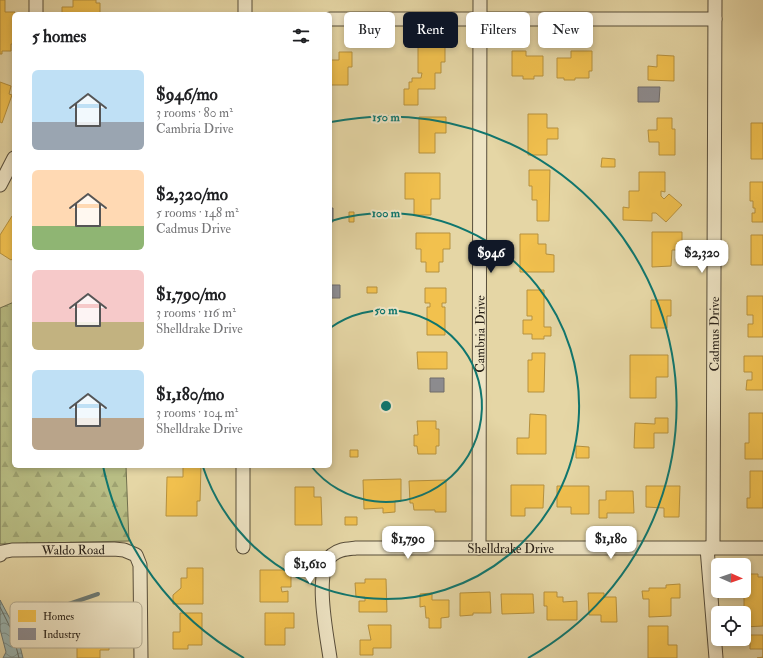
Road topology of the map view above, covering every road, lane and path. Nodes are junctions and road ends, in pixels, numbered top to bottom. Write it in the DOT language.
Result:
graph roads {
  1 [pos="36,0"];
  2 [pos="245,0"];
  3 [pos="480,0"];
  4 [pos="715,0"];
  5 [pos="36,12"];
  6 [pos="245,12"];
  7 [pos="480,12"];
  8 [pos="466,18"];
  9 [pos="530,18"];
  10 [pos="332,19"];
  11 [pos="715,19"];
  12 [pos="480,48"];
  13 [pos="12,162"];
  14 [pos="0,185"];
  15 [pos="243,468"];
  16 [pos="242,547"];
  17 [pos="479,548"];
  18 [pos="710,548"];
  19 [pos="763,548"];
  20 [pos="0,555"];
  21 [pos="140,602"];
  22 [pos="141,648"];
  23 [pos="141,658"];
  24 [pos="330,658"];
  25 [pos="716,658"];
  1 -- 5 [label="street"];
  2 -- 6 [label="street"];
  3 -- 7 [label="street, Cambria Drive"];
  4 -- 11 [label="street, Cadmus Drive"];
  8 -- 10 [label="street"];
  9 -- 11 [label="street"];
  11 -- 18 [label="street, Cadmus Drive"];
  12 -- 17 [label="street, Cambria Drive"];
  13 -- 14 [label="street"];
  15 -- 16 [label="street"];
  17 -- 18 [label="street, Shelldrake Drive"];
  17 -- 24 [label="street, Shelldrake Drive"];
  18 -- 19 [label="street, Shelldrake Drive"];
  18 -- 25 [label="street, Cadmus Drive"];
  20 -- 21 [label="street, Waldo Road"];
  22 -- 23 [label="street, Waldo Road"];
}
